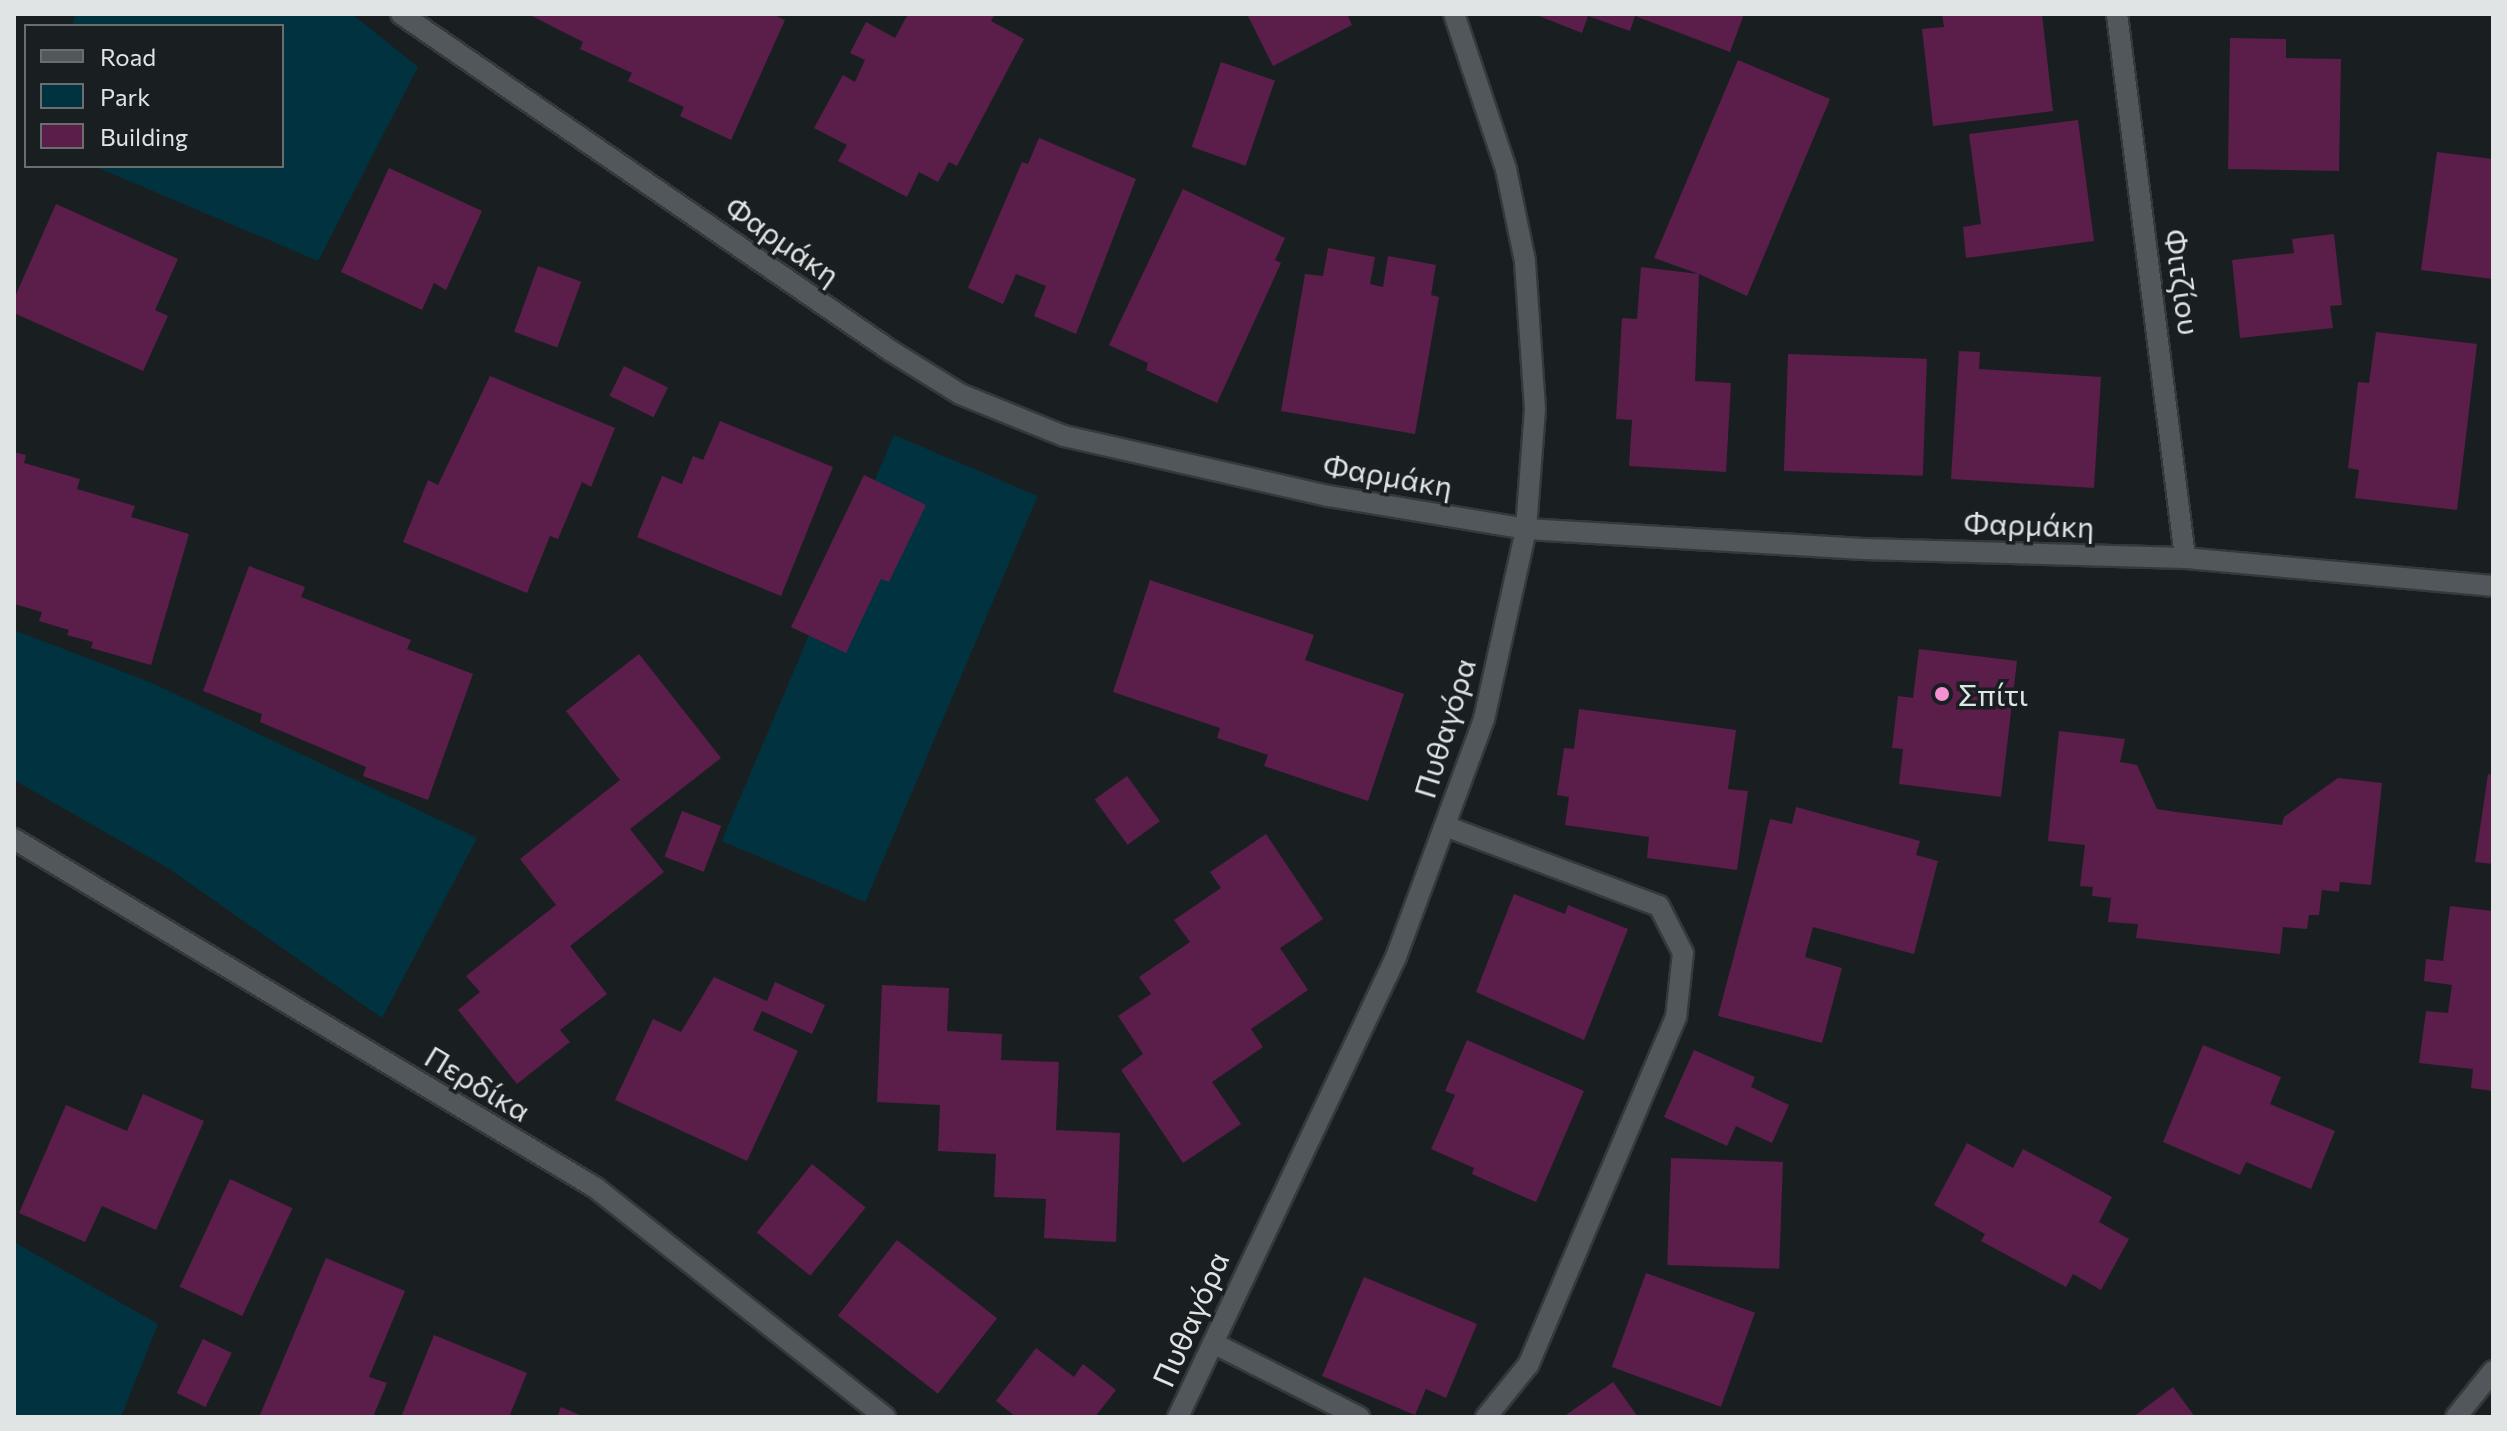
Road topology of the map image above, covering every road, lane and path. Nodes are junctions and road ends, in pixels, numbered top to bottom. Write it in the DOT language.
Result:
graph roads {
  1 [pos="401,14"];
  2 [pos="1454,14"];
  3 [pos="2117,14"];
  4 [pos="1526,529"];
  5 [pos="2185,558"];
  6 [pos="2493,586"];
  7 [pos="1445,826"];
  8 [pos="14,839"];
  9 [pos="1213,1343"];
  10 [pos="2493,1371"];
  11 [pos="885,1417"];
  12 [pos="1178,1417"];
  13 [pos="1359,1417"];
  14 [pos="1486,1417"];
  15 [pos="2456,1417"];
  1 -- 4 [label="street, Φαρμάκη"];
  2 -- 4 [label="street, Πυθαγόρα"];
  3 -- 5 [label="street, Φιτζίου"];
  4 -- 5 [label="street, Φαρμάκη"];
  4 -- 7 [label="street, Πυθαγόρα"];
  5 -- 6 [label="street, Φαρμάκη"];
  7 -- 9 [label="street, Πυθαγόρα"];
  7 -- 14 [label="street"];
  8 -- 11 [label="street, Περδίκα"];
  9 -- 12 [label="street, Πυθαγόρα"];
  9 -- 13 [label="street"];
  10 -- 15 [label="street"];
}
